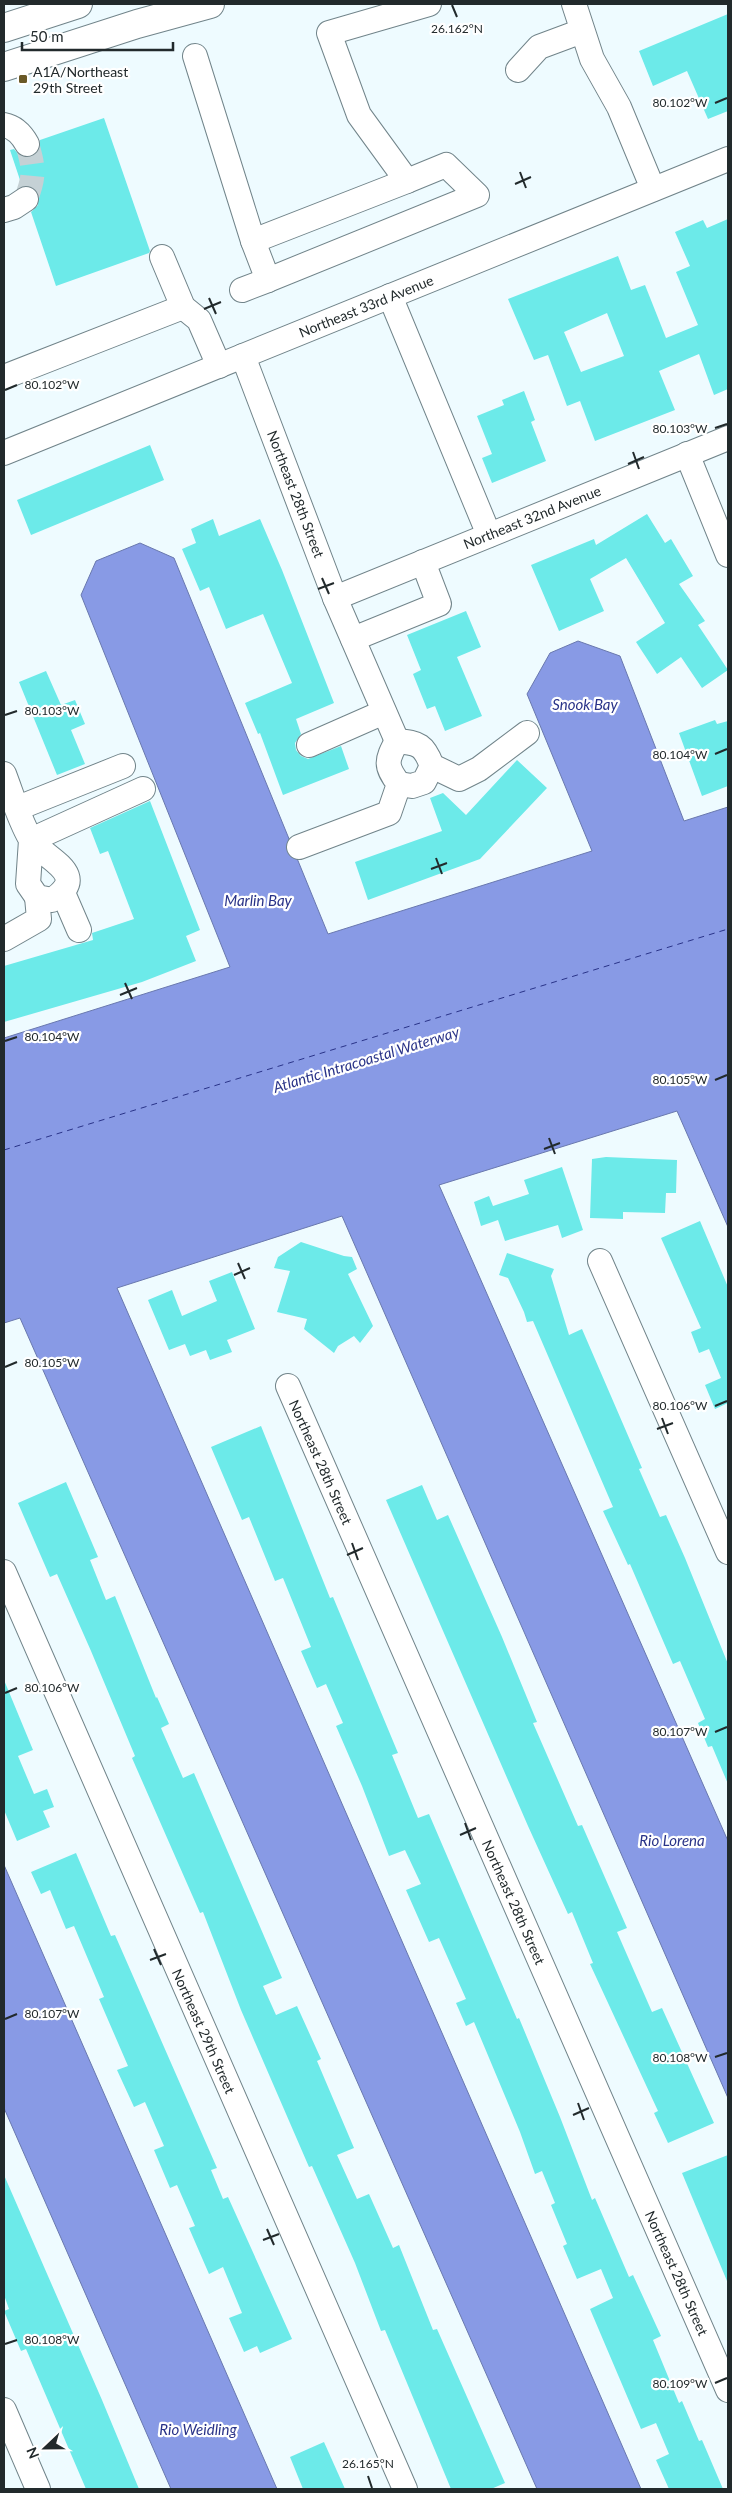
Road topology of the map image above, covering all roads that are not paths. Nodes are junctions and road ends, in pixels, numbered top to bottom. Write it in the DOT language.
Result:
graph roads {
  1 [pos="78,4"];
  2 [pos="210,4"];
  3 [pos="429,4"];
  4 [pos="574,4"];
  5 [pos="4,28"];
  6 [pos="582,31"];
  7 [pos="195,56"];
  8 [pos="4,67"];
  9 [pos="518,70"];
  10 [pos="4,126"];
  11 [pos="27,144"];
  12 [pos="728,159"];
  13 [pos="407,181"];
  14 [pos="645,192"];
  15 [pos="26,199"];
  16 [pos="4,210"];
  17 [pos="253,241"];
  18 [pos="162,257"];
  19 [pos="268,280"];
  20 [pos="242,290"];
  21 [pos="390,296"];
  22 [pos="183,307"];
  23 [pos="243,356"];
  24 [pos="219,366"];
  25 [pos="4,376"];
  26 [pos="728,438"];
  27 [pos="4,453"];
  28 [pos="687,454"];
  29 [pos="489,535"];
  30 [pos="728,554"];
  31 [pos="423,562"];
  32 [pos="335,598"];
  33 [pos="353,639"];
  34 [pos="384,712"];
  35 [pos="527,733"];
  36 [pos="397,741"];
  37 [pos="309,745"];
  38 [pos="123,766"];
  39 [pos="432,766"];
  40 [pos="4,774"];
  41 [pos="399,784"];
  42 [pos="143,789"];
  43 [pos="18,808"];
  44 [pos="31,840"];
  45 [pos="298,847"];
  46 [pos="64,893"];
  47 [pos="37,897"];
  48 [pos="79,930"];
  49 [pos="4,938"];
  50 [pos="600,1261"];
  51 [pos="288,1386"];
  52 [pos="728,1552"];
  53 [pos="4,1572"];
  54 [pos="728,2390"];
  55 [pos="4,2410"];
  56 [pos="12,2451"];
  57 [pos="38,2489"];
  58 [pos="405,2489"];
  1 -- 5 [label="main road"];
  2 -- 8 [label="main road"];
  3 -- 13 [label="street"];
  4 -- 6 [label="street"];
  6 -- 9 [label="street"];
  6 -- 14 [label="street"];
  7 -- 17 [label="street"];
  10 -- 11 [label="street"];
  12 -- 14 [label="street, Northeast 33rd Avenue"];
  13 -- 17 [label="street"];
  13 -- 19 [label="street"];
  14 -- 21 [label="street, Northeast 33rd Avenue"];
  15 -- 16 [label="street"];
  17 -- 19 [label="street"];
  18 -- 22 [label="street"];
  19 -- 20 [label="street"];
  21 -- 23 [label="street, Northeast 33rd Avenue"];
  21 -- 29 [label="street"];
  22 -- 24 [label="street"];
  22 -- 25 [label="street"];
  23 -- 24 [label="street, Northeast 33rd Avenue"];
  23 -- 32 [label="street, Northeast 28th Street"];
  24 -- 27 [label="street, Northeast 33rd Avenue"];
  26 -- 28 [label="street, Northeast 32nd Avenue"];
  28 -- 29 [label="street, Northeast 32nd Avenue"];
  28 -- 30 [label="street"];
  29 -- 31 [label="street, Northeast 32nd Avenue"];
  31 -- 32 [label="street, Northeast 32nd Avenue"];
  31 -- 33 [label="street"];
  32 -- 33 [label="street, Northeast 28th Street"];
  33 -- 34 [label="street, Northeast 28th Street"];
  34 -- 36 [label="street, Northeast 28th Street"];
  34 -- 37 [label="street"];
  35 -- 39 [label="street"];
  36 -- 39 [label="street"];
  36 -- 41 [label="street"];
  38 -- 43 [label="street"];
  39 -- 41 [label="street"];
  40 -- 43 [label="street"];
  41 -- 45 [label="street"];
  42 -- 44 [label="street"];
  43 -- 44 [label="street"];
  44 -- 46 [label="street"];
  44 -- 47 [label="street"];
  46 -- 47 [label="street"];
  46 -- 48 [label="street"];
  47 -- 49 [label="street"];
  50 -- 52 [label="street"];
  51 -- 54 [label="street, Northeast 28th Street"];
  53 -- 58 [label="street, Northeast 29th Street"];
  55 -- 56 [label="street"];
  56 -- 57 [label="street"];
}
